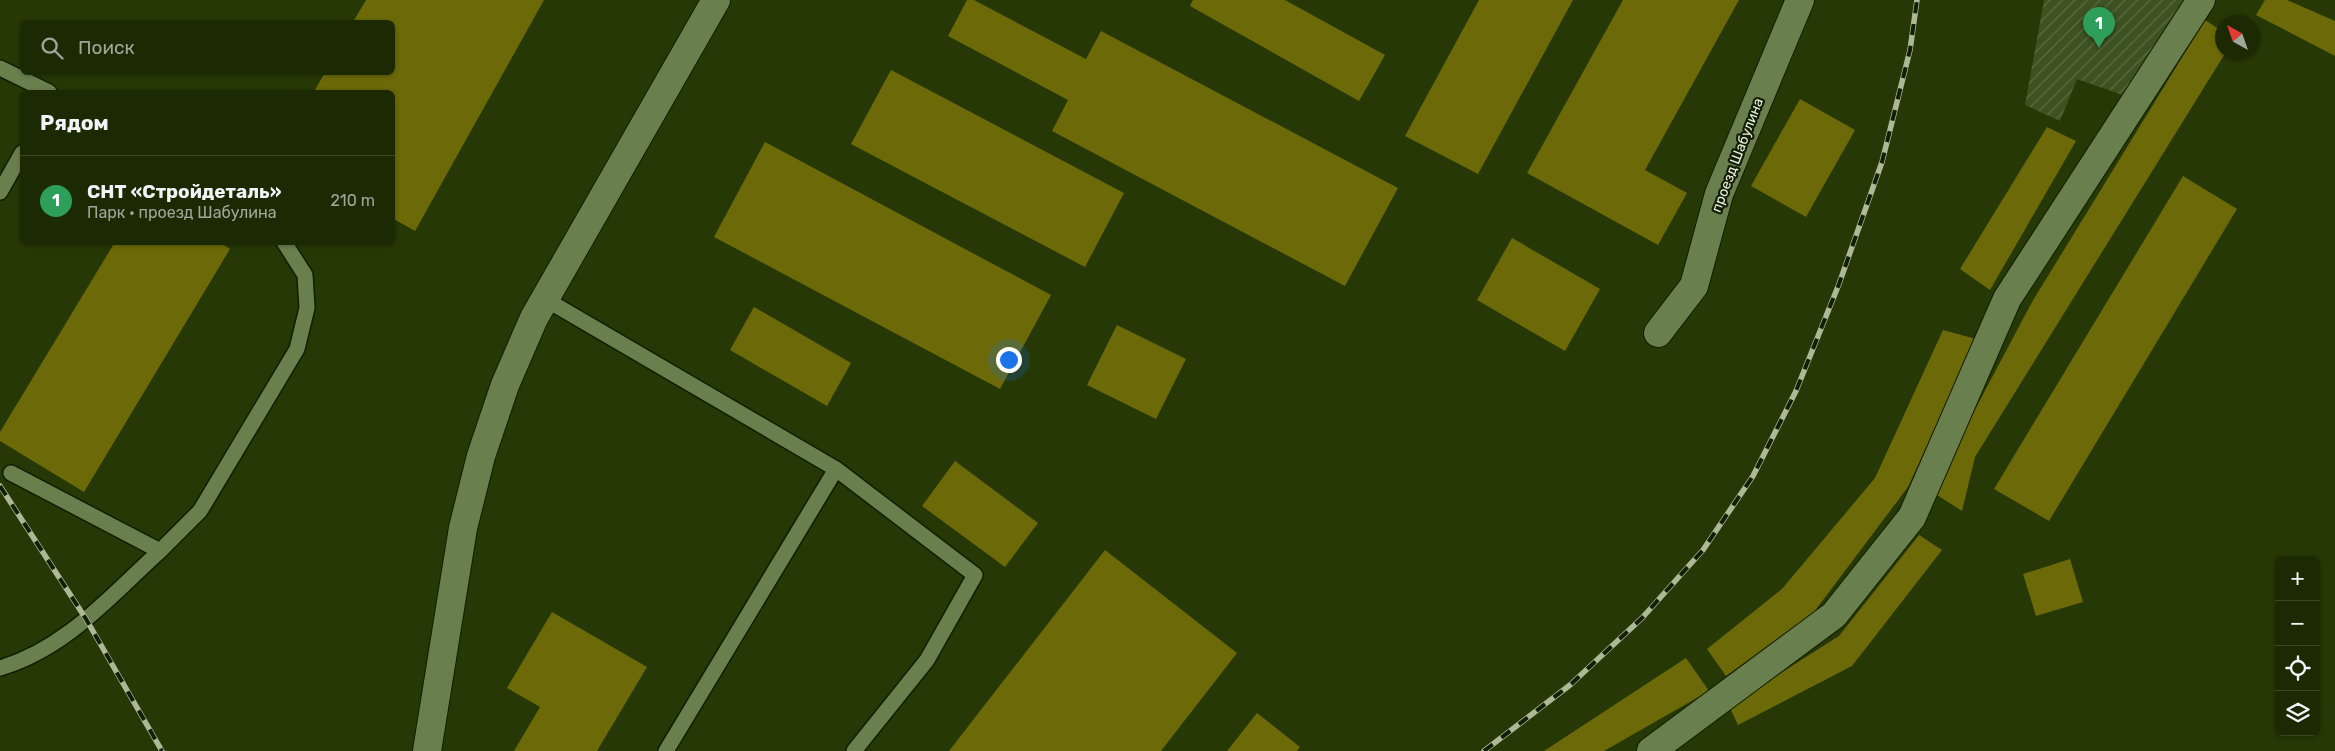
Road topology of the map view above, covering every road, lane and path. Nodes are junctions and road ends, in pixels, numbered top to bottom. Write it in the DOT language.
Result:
graph roads {
  1 [pos="716,0"];
  2 [pos="1800,0"];
  3 [pos="2202,0"];
  4 [pos="0,68"];
  5 [pos="45,90"];
  6 [pos="20,157"];
  7 [pos="0,192"];
  8 [pos="286,245"];
  9 [pos="545,299"];
  10 [pos="1658,333"];
  11 [pos="836,469"];
  12 [pos="10,473"];
  13 [pos="160,551"];
  14 [pos="0,668"];
  15 [pos="427,751"];
  16 [pos="666,751"];
  17 [pos="854,751"];
  18 [pos="1651,751"];
  1 -- 9 [label="street"];
  2 -- 10 [label="street, проезд Шабулина"];
  3 -- 18 [label="street"];
  4 -- 5 [label="lane"];
  6 -- 7 [label="lane"];
  8 -- 13 [label="lane"];
  9 -- 11 [label="lane"];
  9 -- 15 [label="street"];
  11 -- 16 [label="lane"];
  11 -- 17 [label="lane"];
  12 -- 13 [label="lane"];
  13 -- 14 [label="lane"];
}
